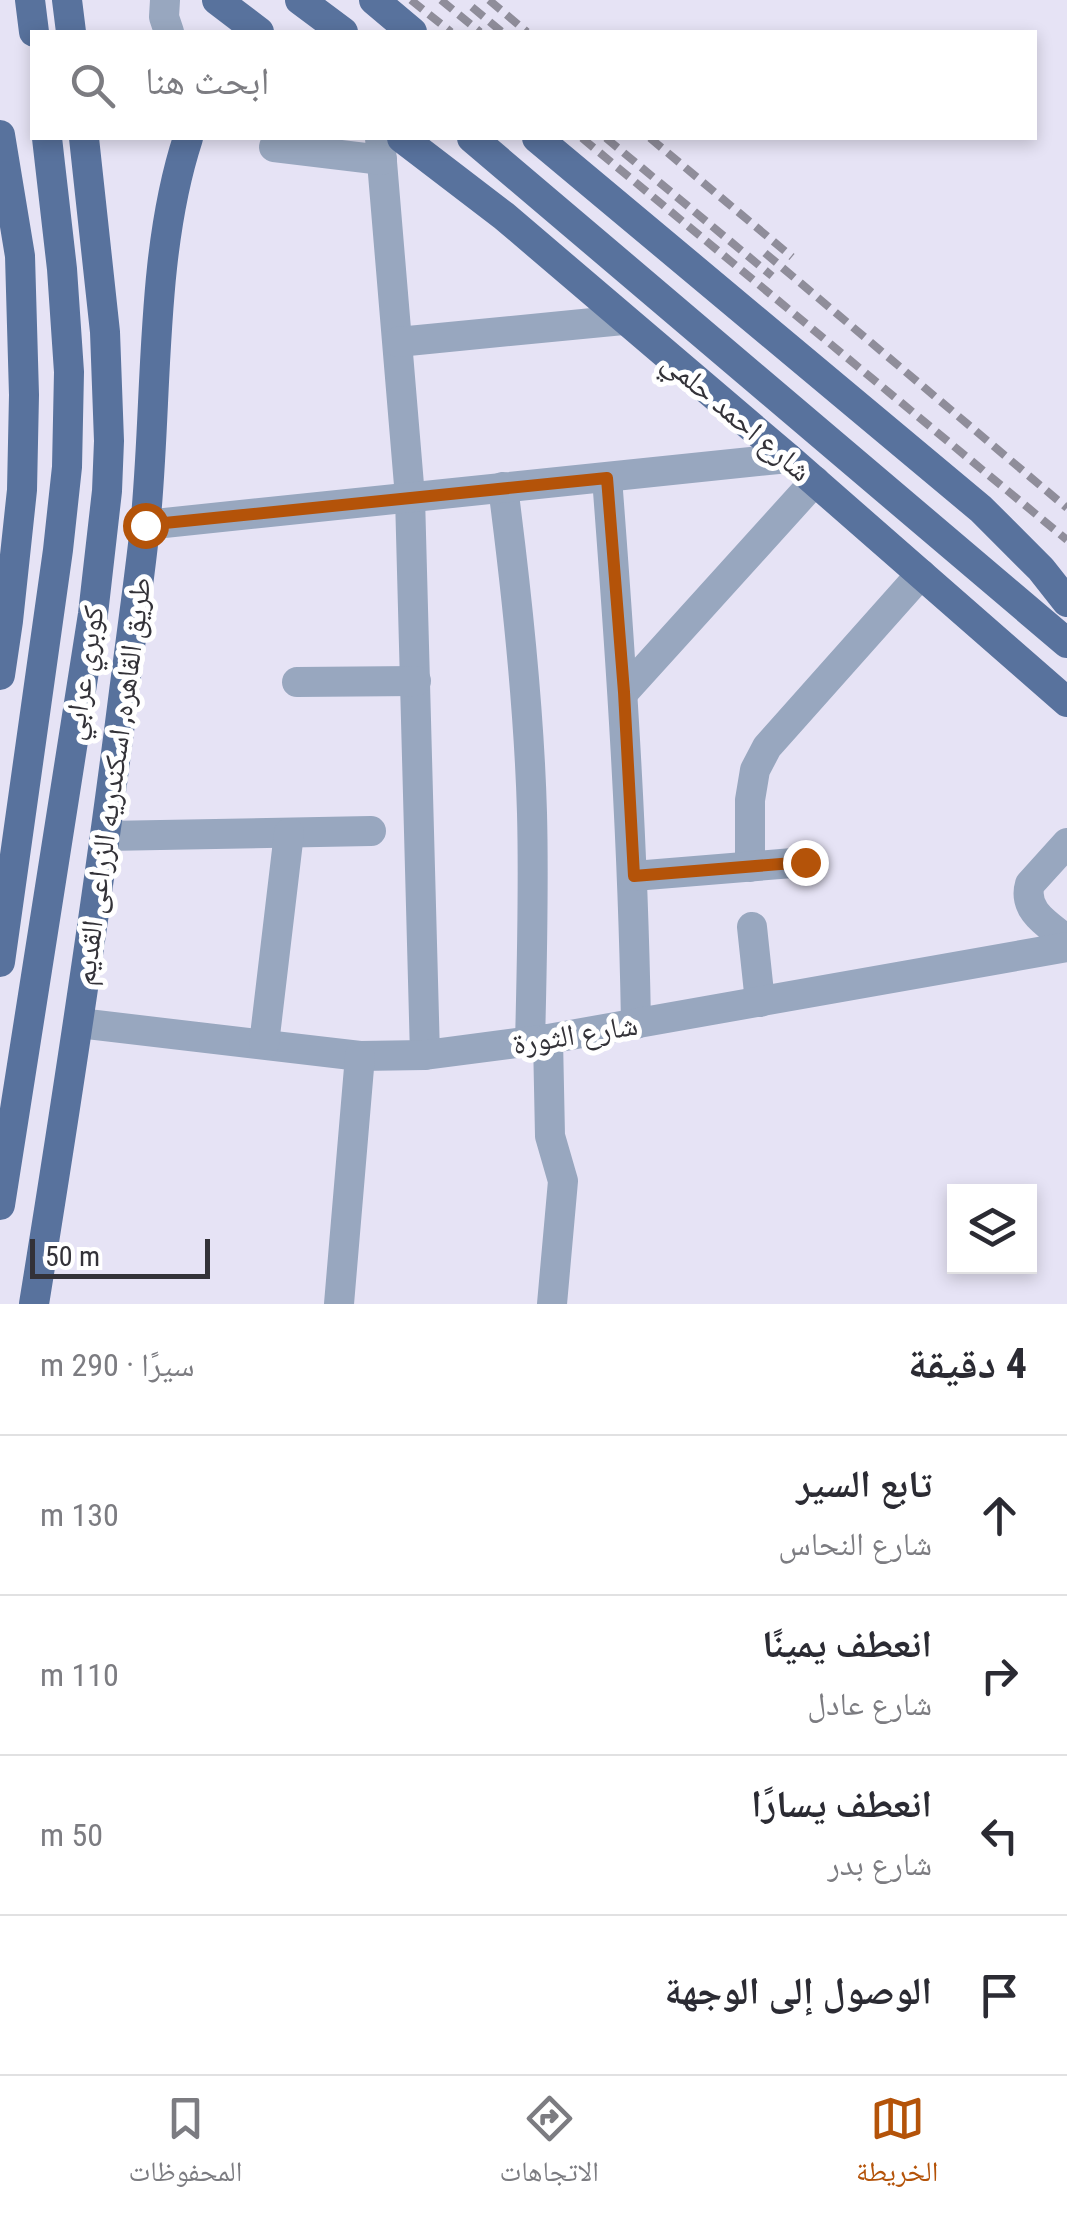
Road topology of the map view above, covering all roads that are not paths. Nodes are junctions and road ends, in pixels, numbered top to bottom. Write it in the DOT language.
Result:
graph roads {
  1 [pos="30,0"];
  2 [pos="68,0"];
  3 [pos="165,0"];
  4 [pos="217,0"];
  5 [pos="300,0"];
  6 [pos="374,0"];
  7 [pos="34,30"];
  8 [pos="72,30"];
  9 [pos="168,30"];
  10 [pos="255,30"];
  11 [pos="340,30"];
  12 [pos="410,30"];
  13 [pos="0,135"];
  14 [pos="47,140"];
  15 [pos="84,140"];
  16 [pos="187,140"];
  17 [pos="474,140"];
  18 [pos="539,140"];
  19 [pos="388,145"];
  20 [pos="274,147"];
  21 [pos="623,320"];
  22 [pos="398,342"];
  23 [pos="788,458"];
  24 [pos="607,478"];
  25 [pos="815,481"];
  26 [pos="11,486"];
  27 [pos="503,486"];
  28 [pos="410,497"];
  29 [pos="145,525"];
  30 [pos="921,574"];
  31 [pos="1067,602"];
  32 [pos="1067,643"];
  33 [pos="0,674"];
  34 [pos="416,681"];
  35 [pos="297,682"];
  36 [pos="624,692"];
  37 [pos="1067,702"];
  38 [pos="370,831"];
  39 [pos="289,832"];
  40 [pos="106,836"];
  41 [pos="1067,843"];
  42 [pos="805,862"];
  43 [pos="750,866"];
  44 [pos="634,876"];
  45 [pos="752,927"];
  46 [pos="1067,944"];
  47 [pos="0,962"];
  48 [pos="760,1002"];
  49 [pos="80,1023"];
  50 [pos="636,1024"];
  51 [pos="539,1040"];
  52 [pos="264,1044"];
  53 [pos="360,1056"];
  54 [pos="425,1056"];
  55 [pos="0,1206"];
  56 [pos="34,1304"];
  57 [pos="339,1304"];
  58 [pos="552,1304"];
  1 -- 7 [label="main road"];
  2 -- 8 [label="main road"];
  3 -- 9 [label="street"];
  4 -- 10 [label="main road"];
  5 -- 11 [label="main road"];
  6 -- 12 [label="main road"];
  13 -- 26 [label="main road"];
  14 -- 47 [label="main road, كوبري عرابي"];
  15 -- 55 [label="main road, كوبري عرابي"];
  16 -- 29 [label="main road, طريق القاهره, اسكندريه الزراعى القديم"];
  17 -- 32 [label="main road, شارع احمد حلمي"];
  18 -- 31 [label="main road"];
  19 -- 20 [label="street"];
  19 -- 21 [label="main road, شارع احمد حلمي"];
  19 -- 22 [label="street"];
  21 -- 22 [label="street"];
  21 -- 23 [label="main road, شارع احمد حلمي"];
  22 -- 28 [label="street"];
  23 -- 24 [label="street"];
  23 -- 25 [label="main road, شارع احمد حلمي"];
  24 -- 27 [label="street"];
  24 -- 36 [label="street"];
  25 -- 30 [label="main road, شارع احمد حلمي"];
  25 -- 36 [label="street"];
  26 -- 33 [label="main road"];
  27 -- 28 [label="street"];
  27 -- 51 [label="street"];
  28 -- 29 [label="street"];
  28 -- 34 [label="street"];
  29 -- 40 [label="main road, طريق القاهره, اسكندريه الزراعى القديم"];
  30 -- 37 [label="main road, شارع احمد حلمي"];
  30 -- 43 [label="street"];
  34 -- 35 [label="street"];
  34 -- 54 [label="street"];
  36 -- 44 [label="street"];
  38 -- 39 [label="street"];
  39 -- 40 [label="street"];
  39 -- 52 [label="street"];
  40 -- 49 [label="main road, طريق القاهره, اسكندريه الزراعى القديم"];
  41 -- 46 [label="street"];
  42 -- 43 [label="street"];
  43 -- 44 [label="street"];
  44 -- 50 [label="street"];
  45 -- 48 [label="street"];
  46 -- 48 [label="street, شارع الثورة"];
  48 -- 50 [label="street, شارع الثورة"];
  49 -- 52 [label="street, شارع الثورة"];
  49 -- 56 [label="main road, طريق القاهره, اسكندريه الزراعى القديم"];
  50 -- 51 [label="street, شارع الثورة"];
  51 -- 54 [label="street, شارع الثورة"];
  51 -- 58 [label="street"];
  52 -- 53 [label="street, شارع الثورة"];
  53 -- 54 [label="street, شارع الثورة"];
  53 -- 57 [label="street"];
}
